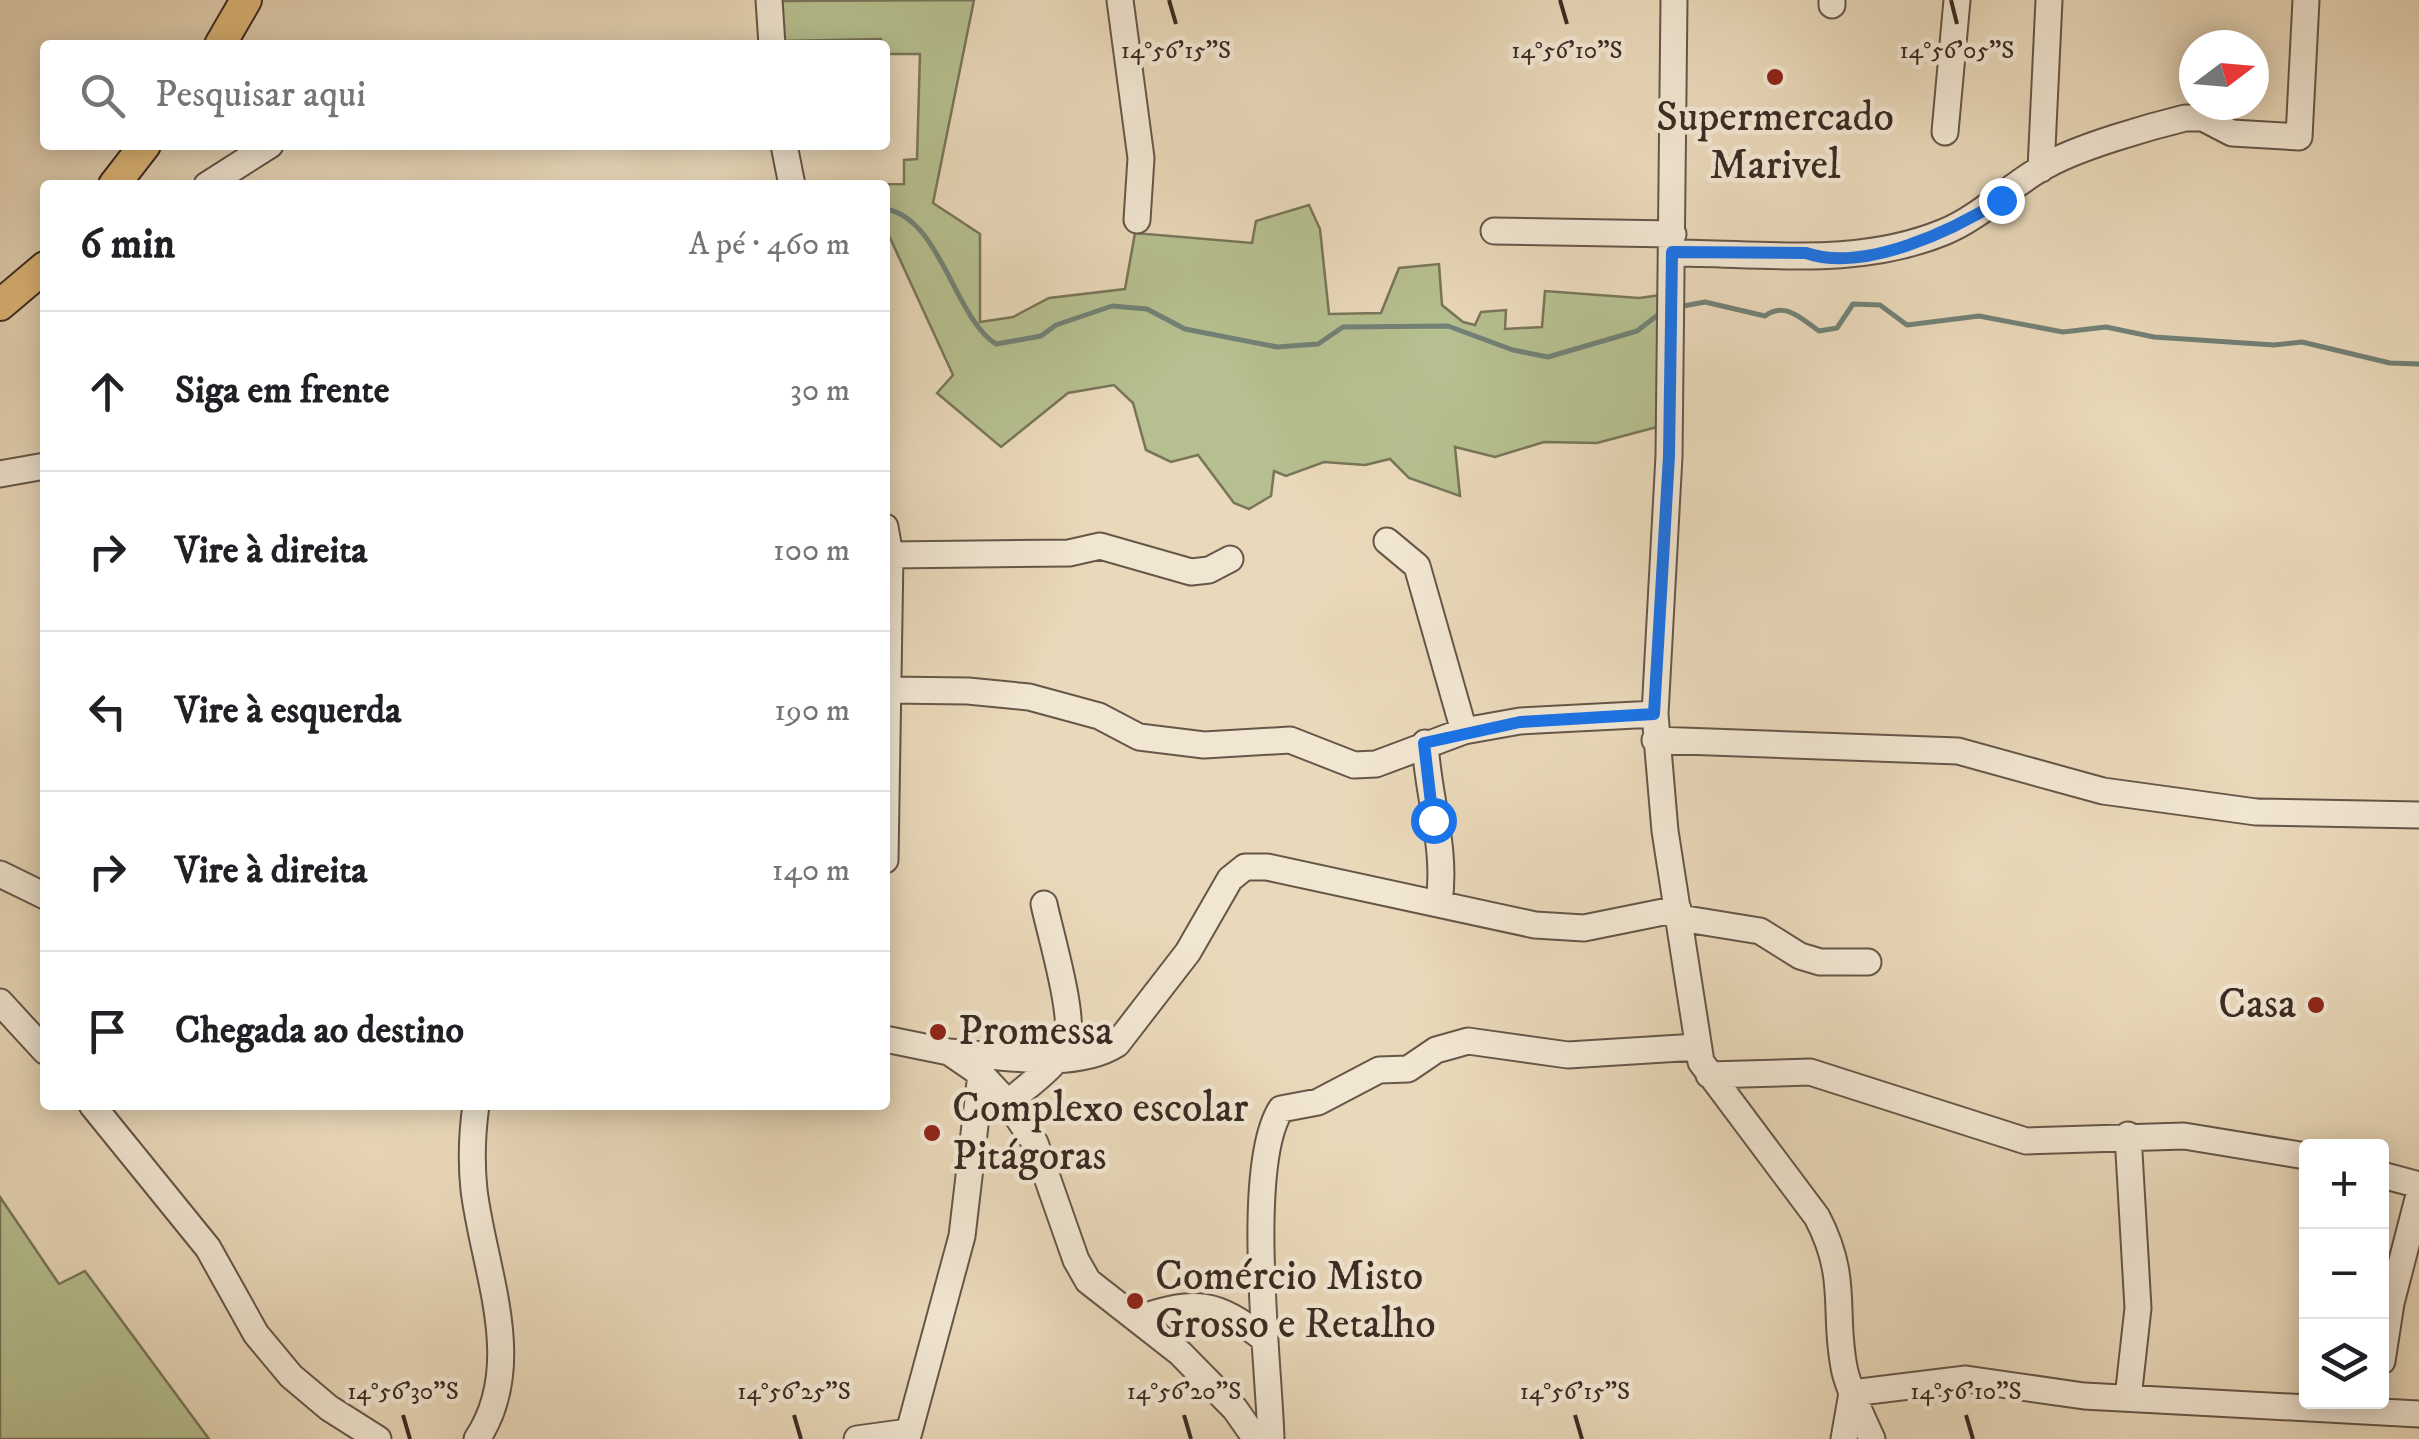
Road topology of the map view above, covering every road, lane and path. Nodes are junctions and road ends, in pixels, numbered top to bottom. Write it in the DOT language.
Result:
graph roads {
  1 [pos="246,0"];
  2 [pos="769,0"];
  3 [pos="1120,0"];
  4 [pos="1674,0"];
  5 [pos="1956,0"];
  6 [pos="2049,0"];
  7 [pos="2306,0"];
  8 [pos="223,40"];
  9 [pos="772,40"];
  10 [pos="1945,132"];
  11 [pos="141,150"];
  12 [pos="262,150"];
  13 [pos="785,150"];
  14 [pos="2040,168"];
  15 [pos="118,180"];
  16 [pos="215,180"];
  17 [pos="791,180"];
  18 [pos="1137,220"];
  19 [pos="1494,230"];
  20 [pos="1672,243"];
  21 [pos="40,271"];
  22 [pos="0,305"];
  23 [pos="40,467"];
  24 [pos="0,474"];
  25 [pos="1387,541"];
  26 [pos="890,556"];
  27 [pos="1230,560"];
  28 [pos="890,690"];
  29 [pos="1655,727"];
  30 [pos="1464,731"];
  31 [pos="1424,743"];
  32 [pos="2419,815"];
  33 [pos="0,874"];
  34 [pos="40,894"];
  35 [pos="1439,902"];
  36 [pos="1044,904"];
  37 [pos="1679,913"];
  38 [pos="1868,962"];
  39 [pos="0,1002"];
  40 [pos="890,1040"];
  41 [pos="40,1046"];
  42 [pos="1697,1047"];
  43 [pos="949,1052"];
  44 [pos="1057,1058"];
  45 [pos="981,1074"];
  46 [pos="1708,1074"];
  47 [pos="1008,1102"];
  48 [pos="96,1110"];
  49 [pos="475,1110"];
  50 [pos="2128,1135"];
  51 [pos="2299,1155"];
  52 [pos="2389,1177"];
  53 [pos="2419,1184"];
  54 [pos="2419,1195"];
  55 [pos="1140,1318"];
  56 [pos="2389,1319"];
  57 [pos="1264,1338"];
  58 [pos="1852,1393"];
  59 [pos="2128,1398"];
  60 [pos="2299,1404"];
  61 [pos="2389,1409"];
  62 [pos="2419,1414"];
  63 [pos="907,1436"];
  64 [pos="378,1439"];
  65 [pos="477,1439"];
  66 [pos="858,1439"];
  67 [pos="1256,1439"];
  68 [pos="1271,1439"];
  69 [pos="1844,1439"];
  70 [pos="1872,1439"];
  1 -- 8 [label="main road"];
  2 -- 9 [label="street"];
  3 -- 18 [label="street"];
  4 -- 20 [label="street"];
  5 -- 10 [label="street"];
  6 -- 14 [label="street"];
  7 -- 14 [label="street"];
  11 -- 15 [label="main road"];
  12 -- 16 [label="street"];
  13 -- 17 [label="street"];
  14 -- 20 [label="street"];
  19 -- 20 [label="street"];
  20 -- 29 [label="street"];
  21 -- 22 [label="main road"];
  23 -- 24 [label="street"];
  25 -- 30 [label="street"];
  26 -- 27 [label="street"];
  28 -- 31 [label="street"];
  29 -- 30 [label="street"];
  29 -- 32 [label="street"];
  29 -- 37 [label="street"];
  30 -- 31 [label="street"];
  31 -- 35 [label="street"];
  33 -- 34 [label="street"];
  35 -- 37 [label="street"];
  35 -- 44 [label="street"];
  36 -- 44 [label="street"];
  37 -- 38 [label="street"];
  37 -- 42 [label="street"];
  39 -- 41 [label="street"];
  40 -- 43 [label="street"];
  42 -- 46 [label="street"];
  42 -- 57 [label="street"];
  43 -- 44 [label="street"];
  43 -- 45 [label="street"];
  44 -- 47 [label="street"];
  45 -- 47 [label="street"];
  45 -- 63 [label="street"];
  46 -- 50 [label="street"];
  46 -- 58 [label="street"];
  47 -- 55 [label="street"];
  48 -- 64 [label="street"];
  49 -- 65 [label="street"];
  50 -- 51 [label="street"];
  50 -- 59 [label="street"];
  52 -- 53 [label="street"];
  54 -- 56 [label="street"];
  55 -- 57 [label="street"];
  55 -- 67 [label="street"];
  57 -- 68 [label="street"];
  58 -- 59 [label="street"];
  58 -- 69 [label="street"];
  58 -- 70 [label="street"];
  59 -- 60 [label="street"];
  61 -- 62 [label="street"];
  63 -- 66 [label="street"];
}
